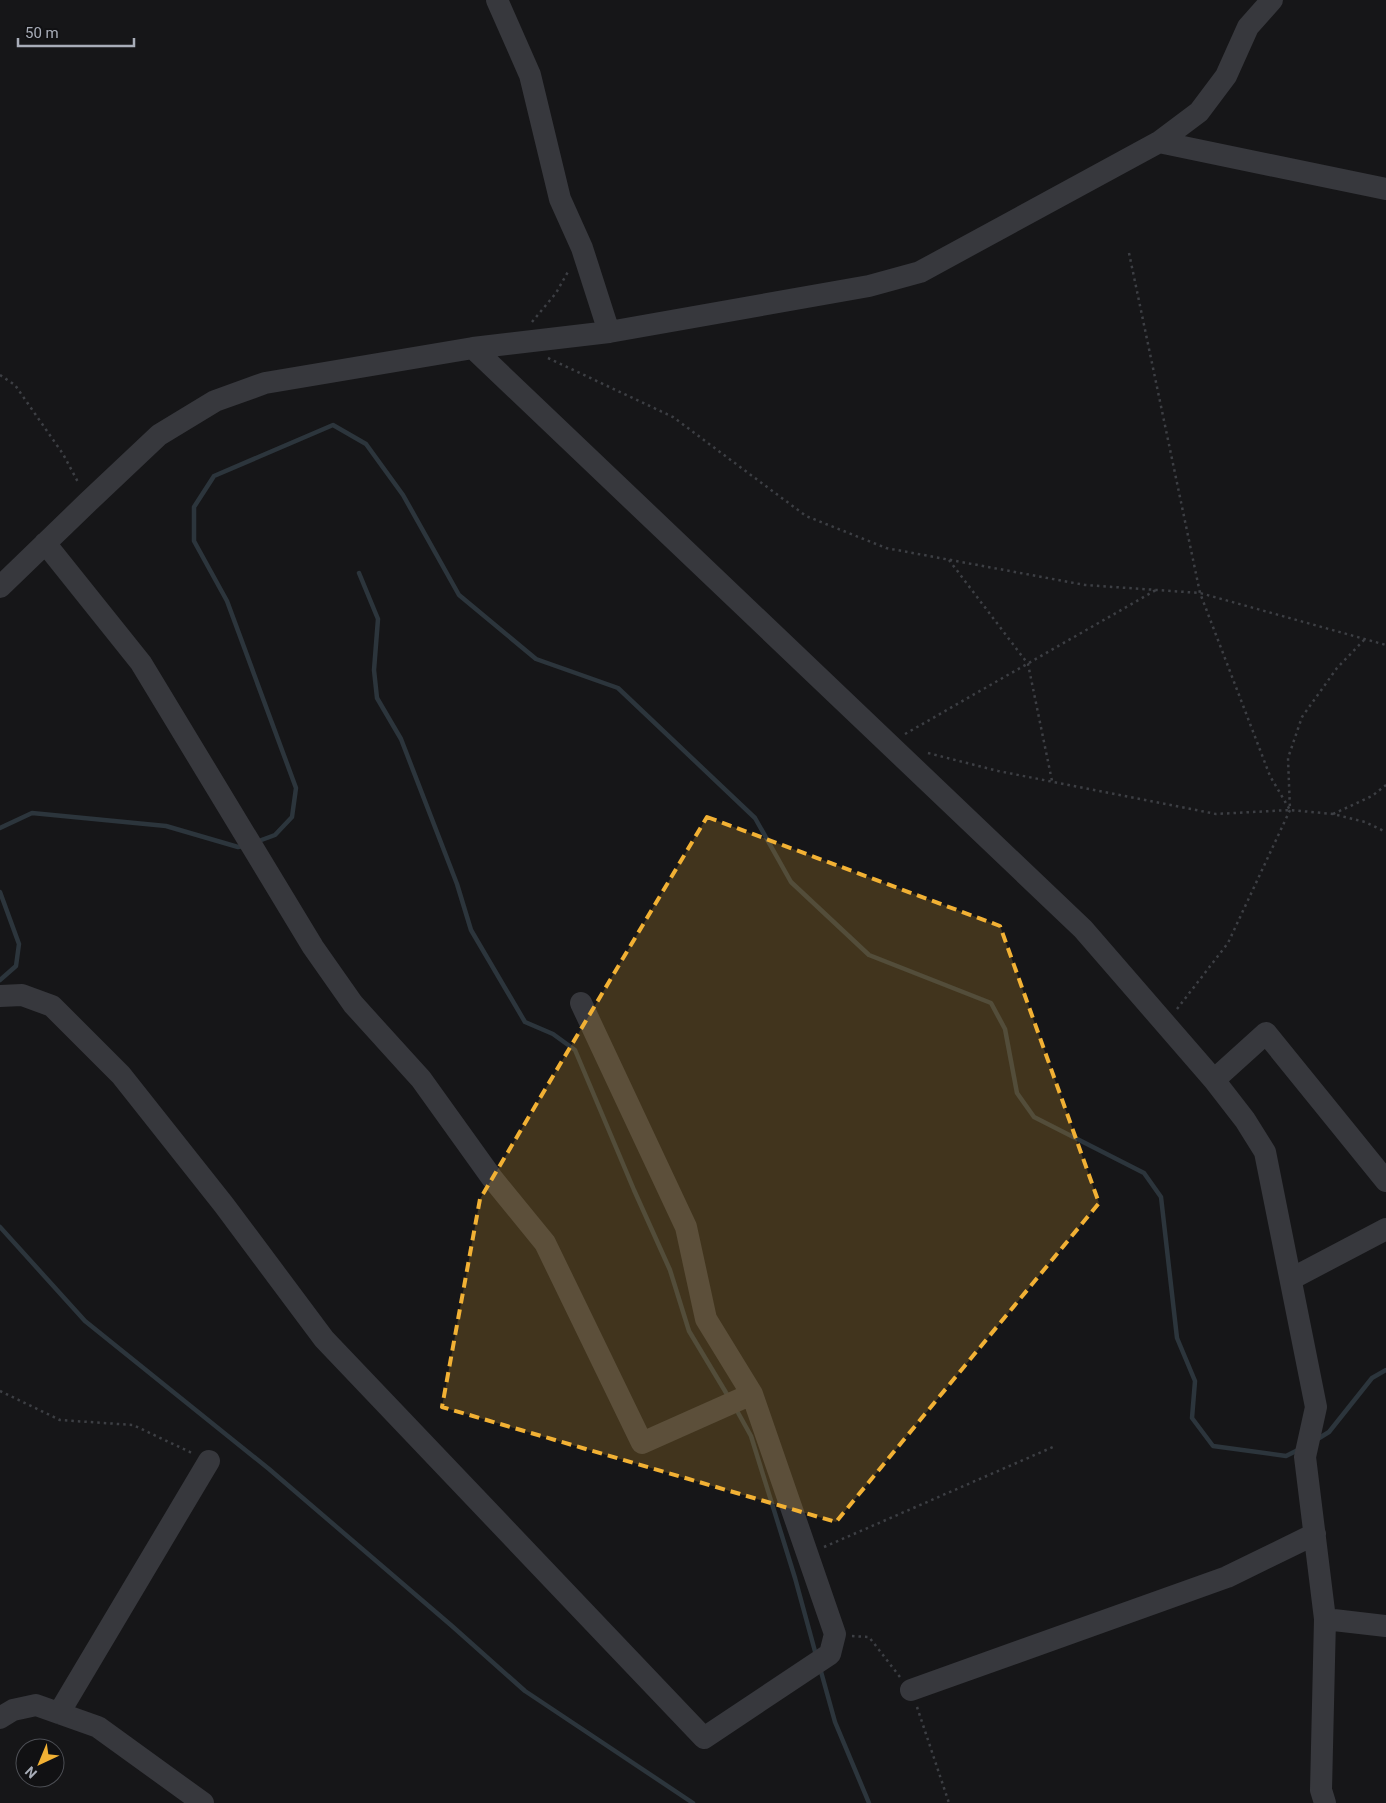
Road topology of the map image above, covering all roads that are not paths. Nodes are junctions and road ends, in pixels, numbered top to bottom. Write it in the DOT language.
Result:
graph roads {
  1 [pos="497,0"];
  2 [pos="1272,0"];
  3 [pos="1159,142"];
  4 [pos="1386,189"];
  5 [pos="609,332"];
  6 [pos="473,348"];
  7 [pos="45,543"];
  8 [pos="0,587"];
  9 [pos="0,996"];
  10 [pos="581,1002"];
  11 [pos="1214,1080"];
  12 [pos="1386,1181"];
  13 [pos="1386,1229"];
  14 [pos="1291,1279"];
  15 [pos="752,1394"];
  16 [pos="209,1461"];
  17 [pos="1315,1534"];
  18 [pos="1325,1619"];
  19 [pos="1386,1626"];
  20 [pos="911,1690"];
  21 [pos="58,1713"];
  22 [pos="0,1718"];
  23 [pos="203,1803"];
  24 [pos="1324,1803"];
  1 -- 5 [label="street"];
  2 -- 3 [label="street"];
  3 -- 4 [label="street"];
  3 -- 5 [label="street"];
  5 -- 6 [label="street"];
  6 -- 7 [label="street"];
  6 -- 11 [label="street"];
  7 -- 8 [label="street"];
  7 -- 15 [label="street"];
  9 -- 15 [label="street"];
  10 -- 15 [label="street"];
  11 -- 12 [label="street"];
  11 -- 14 [label="street"];
  13 -- 14 [label="street"];
  14 -- 17 [label="street"];
  16 -- 21 [label="street"];
  17 -- 18 [label="street"];
  17 -- 20 [label="street"];
  18 -- 19 [label="street"];
  18 -- 24 [label="street"];
  21 -- 22 [label="street"];
  21 -- 23 [label="street"];
}
